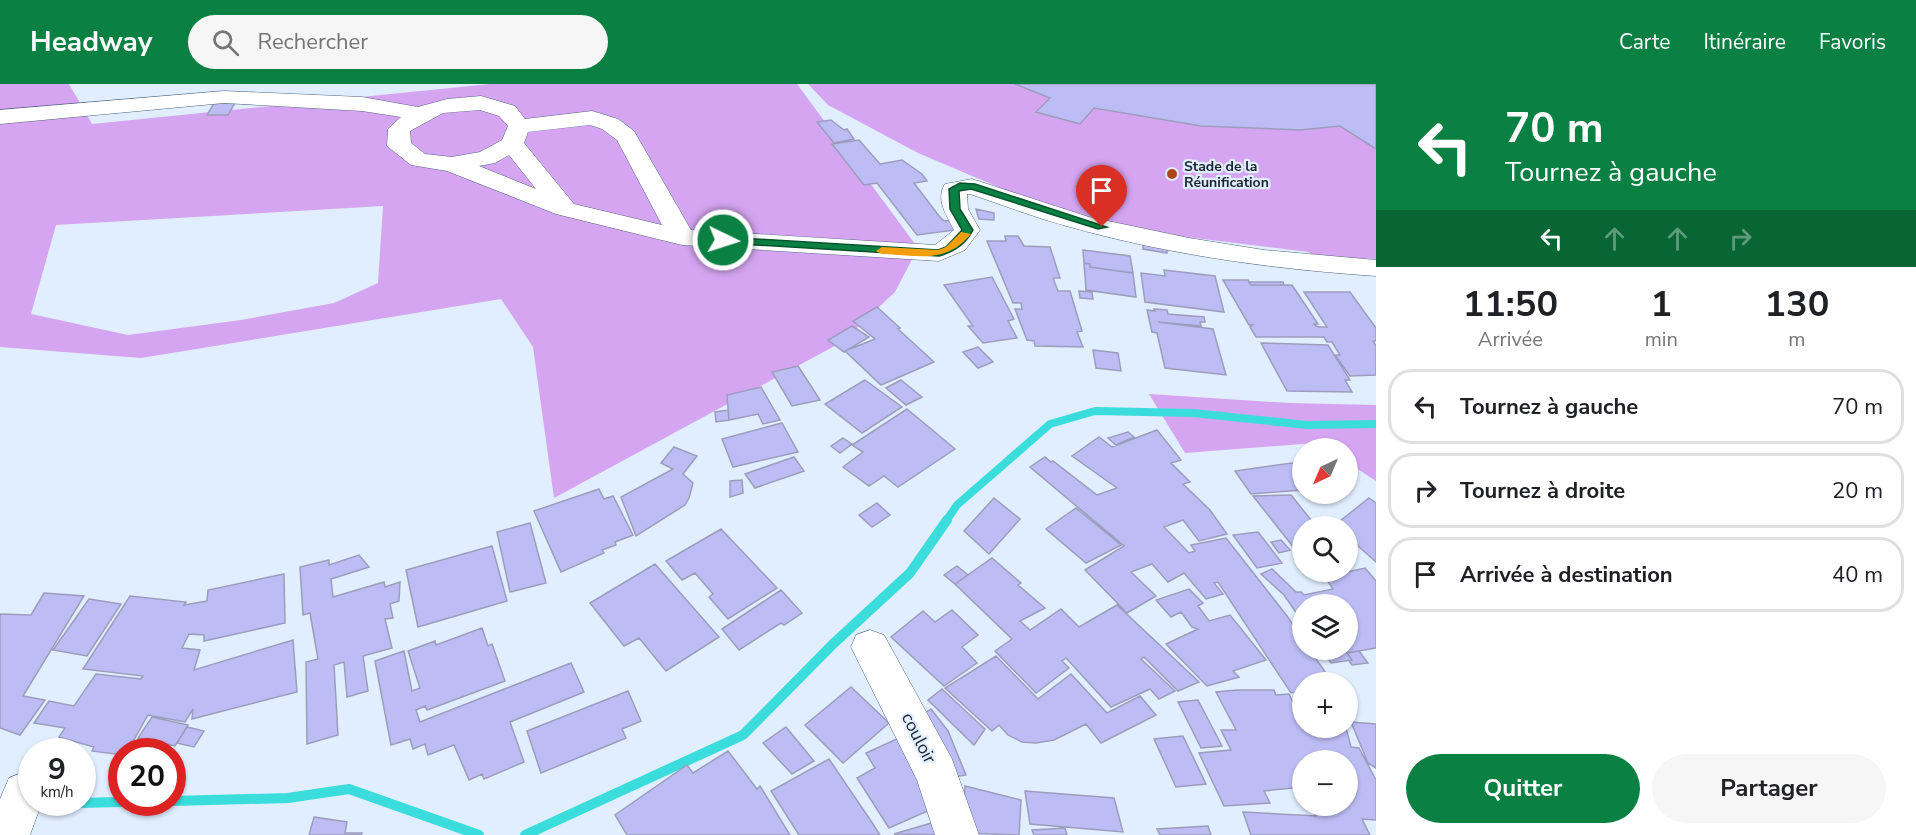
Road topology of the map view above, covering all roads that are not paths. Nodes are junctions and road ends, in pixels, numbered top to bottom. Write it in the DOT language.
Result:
graph roads {
  1 [pos="417,113"];
  2 [pos="0,117"];
  3 [pos="343,125"];
  4 [pos="365,126"];
  5 [pos="399,129"];
  6 [pos="0,135"];
  7 [pos="516,135"];
  8 [pos="452,164"];
  9 [pos="565,209"];
  10 [pos="682,237"];
  11 [pos="1376,268"];
  12 [pos="870,647"];
  13 [pos="957,835"];
  1 -- 2 [label="street"];
  1 -- 5 [label="street"];
  1 -- 7 [label="street"];
  3 -- 6 [label="street"];
  4 -- 5 [label="street"];
  5 -- 8 [label="street"];
  7 -- 8 [label="street"];
  7 -- 9 [label="street"];
  7 -- 10 [label="street"];
  8 -- 9 [label="street"];
  9 -- 10 [label="street"];
  10 -- 11 [label="street"];
  12 -- 13 [label="street, couloir"];
}
